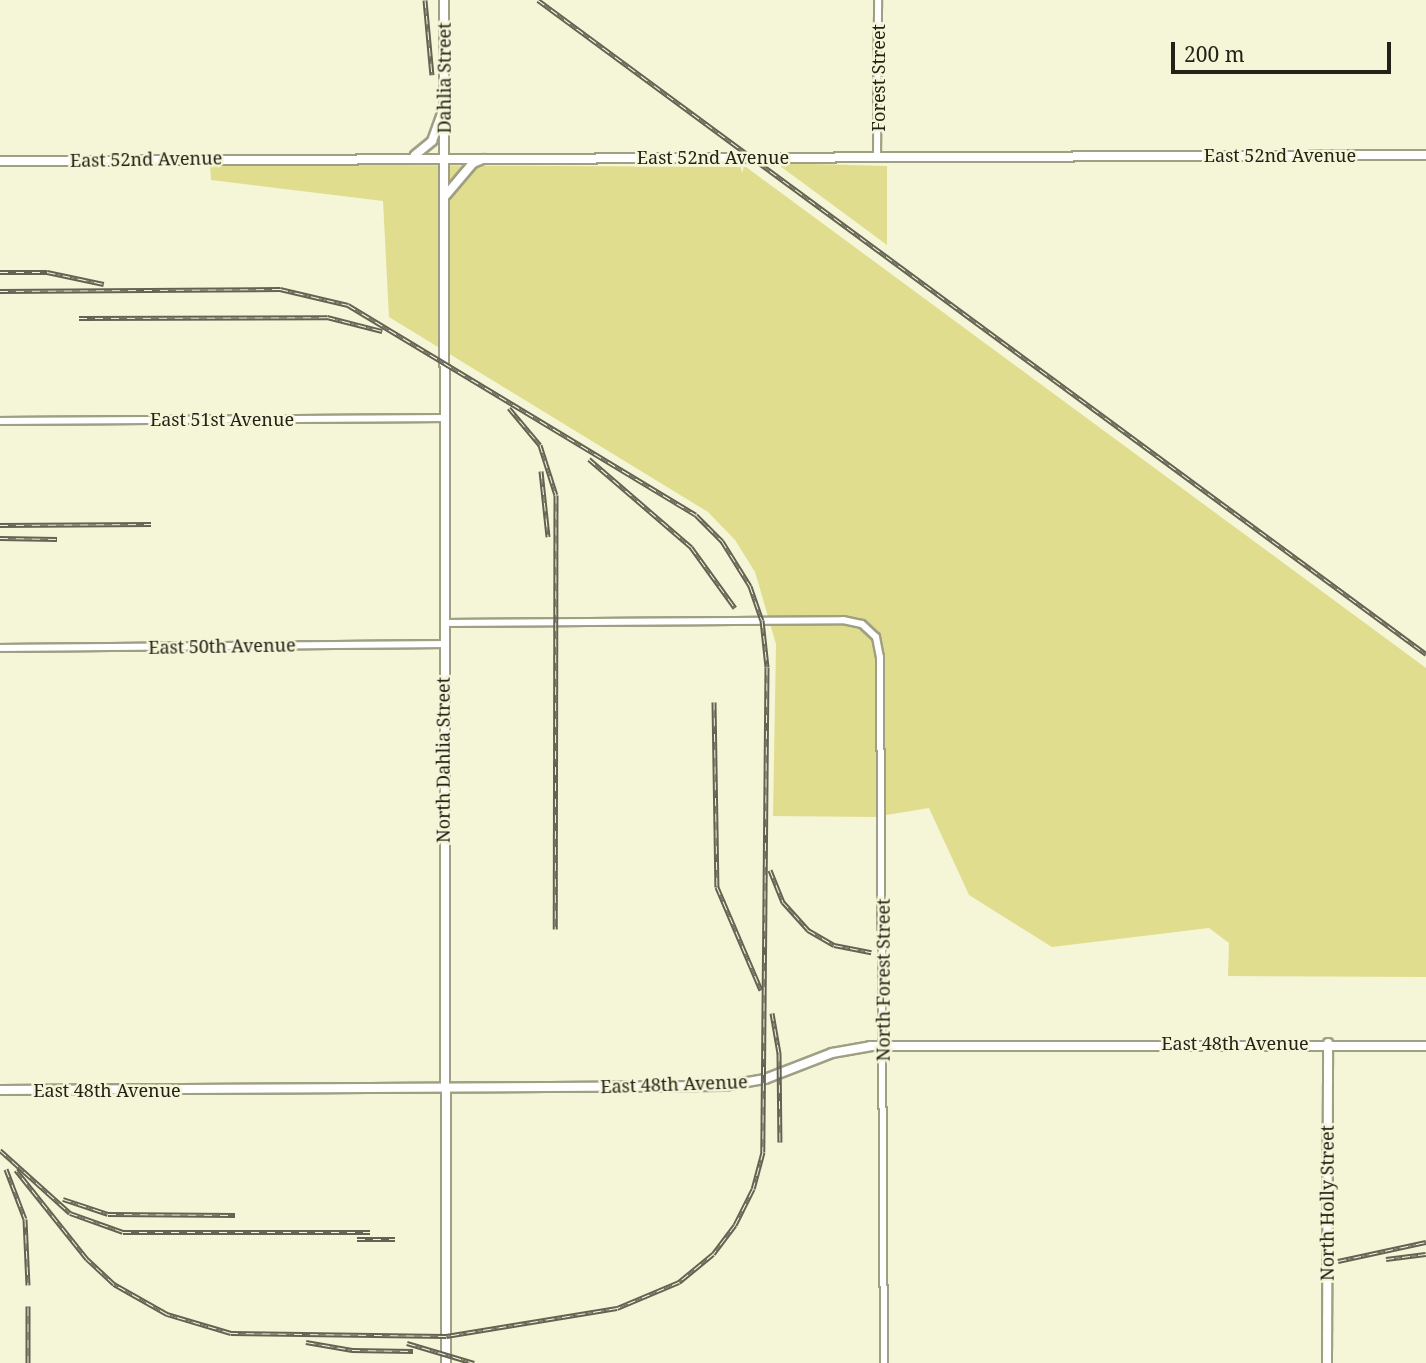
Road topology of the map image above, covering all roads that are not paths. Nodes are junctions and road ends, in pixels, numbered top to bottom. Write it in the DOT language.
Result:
graph roads {
  1 [pos="444,0"];
  2 [pos="878,0"];
  3 [pos="445,98"];
  4 [pos="1426,155"];
  5 [pos="414,156"];
  6 [pos="445,156"];
  7 [pos="496,156"];
  8 [pos="877,156"];
  9 [pos="0,161"];
  10 [pos="444,198"];
  11 [pos="444,418"];
  12 [pos="0,421"];
  13 [pos="444,623"];
  14 [pos="444,644"];
  15 [pos="0,648"];
  16 [pos="1328,1043"];
  17 [pos="883,1045"];
  18 [pos="1426,1046"];
  19 [pos="0,1090"];
  20 [pos="443,1090"];
  21 [pos="446,1363"];
  22 [pos="884,1363"];
  23 [pos="1327,1363"];
  1 -- 3 [label="street, Dahlia Street"];
  2 -- 8 [label="street, Forest Street"];
  3 -- 5 [label="street"];
  3 -- 6 [label="street, Dahlia Street"];
  4 -- 8 [label="street, East 52nd Avenue"];
  5 -- 6 [label="street, East 52nd Avenue"];
  5 -- 9 [label="street, East 52nd Avenue"];
  6 -- 7 [label="street, East 52nd Avenue"];
  6 -- 10 [label="street, North Dahlia Street"];
  7 -- 8 [label="street, East 52nd Avenue"];
  7 -- 10 [label="street"];
  10 -- 11 [label="street, North Dahlia Street"];
  11 -- 12 [label="street, East 51st Avenue"];
  11 -- 13 [label="street, North Dahlia Street"];
  13 -- 14 [label="street, North Dahlia Street"];
  13 -- 17 [label="street, North Forest Street"];
  14 -- 15 [label="street, East 50th Avenue"];
  14 -- 20 [label="street, North Dahlia Street"];
  16 -- 17 [label="street, East 48th Avenue"];
  16 -- 18 [label="street, East 48th Avenue"];
  16 -- 23 [label="street, North Holly Street"];
  17 -- 20 [label="street, East 48th Avenue"];
  17 -- 22 [label="street, North Forest Street"];
  19 -- 20 [label="street, East 48th Avenue"];
  20 -- 21 [label="street, North Dahlia Street"];
}
